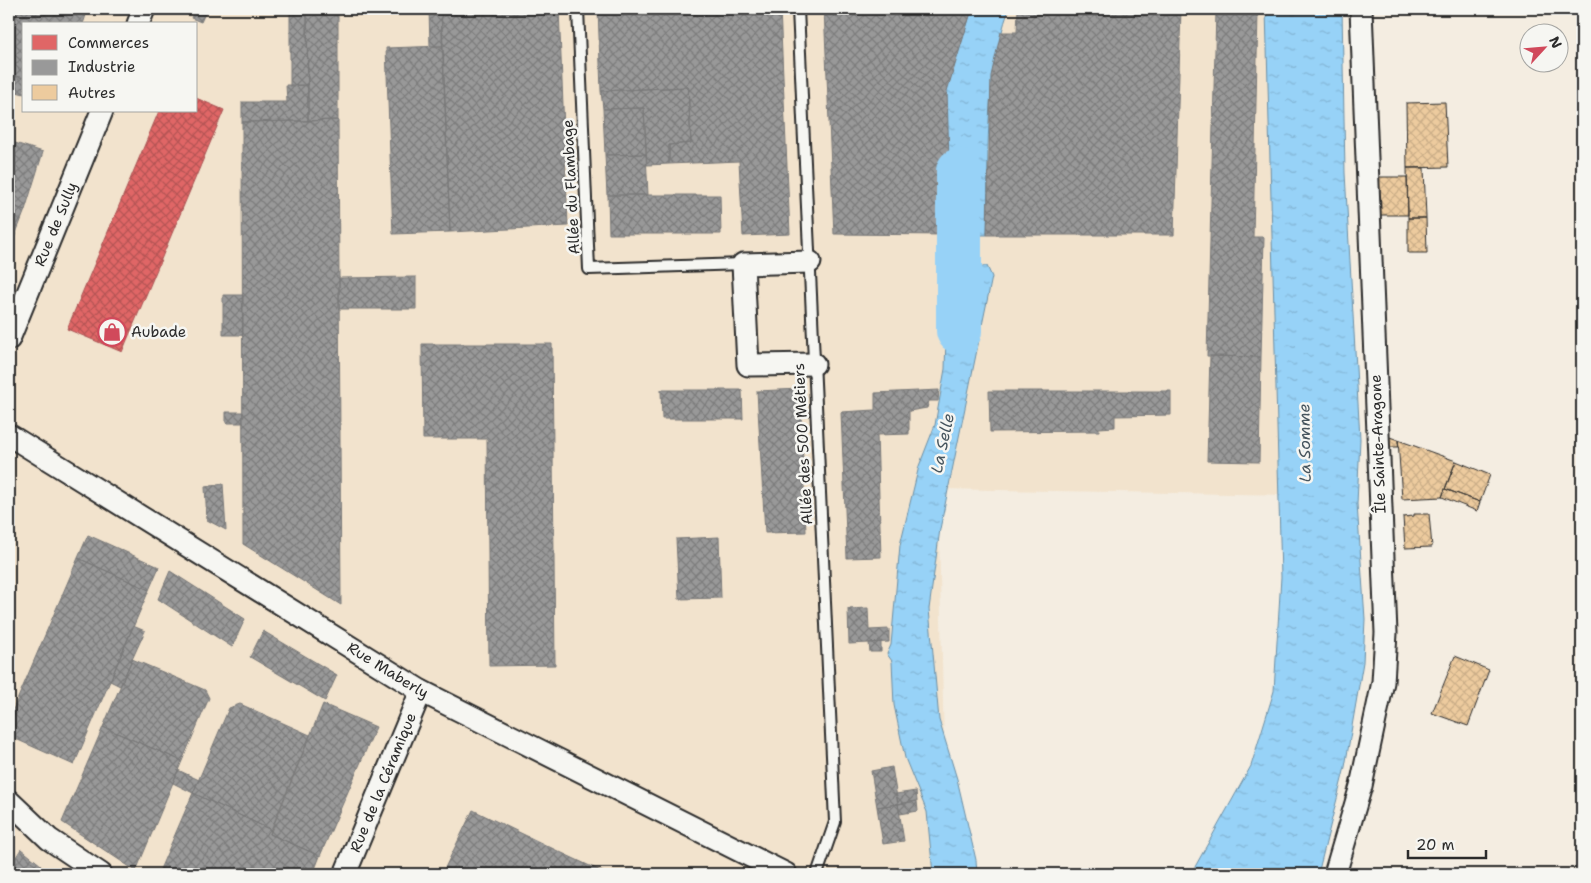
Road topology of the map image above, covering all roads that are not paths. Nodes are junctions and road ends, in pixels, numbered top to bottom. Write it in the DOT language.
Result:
graph roads {
  1 [pos="144,9"];
  2 [pos="578,9"];
  3 [pos="798,9"];
  4 [pos="1361,9"];
  5 [pos="139,22"];
  6 [pos="102,112"];
  7 [pos="810,262"];
  8 [pos="743,264"];
  9 [pos="9,339"];
  10 [pos="814,364"];
  11 [pos="9,435"];
  12 [pos="421,691"];
  13 [pos="9,801"];
  14 [pos="101,874"];
  15 [pos="345,874"];
  16 [pos="786,874"];
  17 [pos="817,874"];
  18 [pos="1335,874"];
  1 -- 5 [label="street"];
  2 -- 8 [label="lane, Allée du Flambage"];
  3 -- 7 [label="lane, Allée des 500 Métiers"];
  4 -- 18 [label="street, Île Sainte-Aragone"];
  6 -- 9 [label="street, Rue de Sully"];
  7 -- 8 [label="street"];
  7 -- 10 [label="lane, Allée des 500 Métiers"];
  8 -- 10 [label="street"];
  10 -- 17 [label="lane, Allée des 500 Métiers"];
  11 -- 12 [label="street, Rue Maberly"];
  12 -- 15 [label="street, Rue de la Céramique"];
  12 -- 16 [label="street, Rue Maberly"];
  13 -- 14 [label="street"];
}
